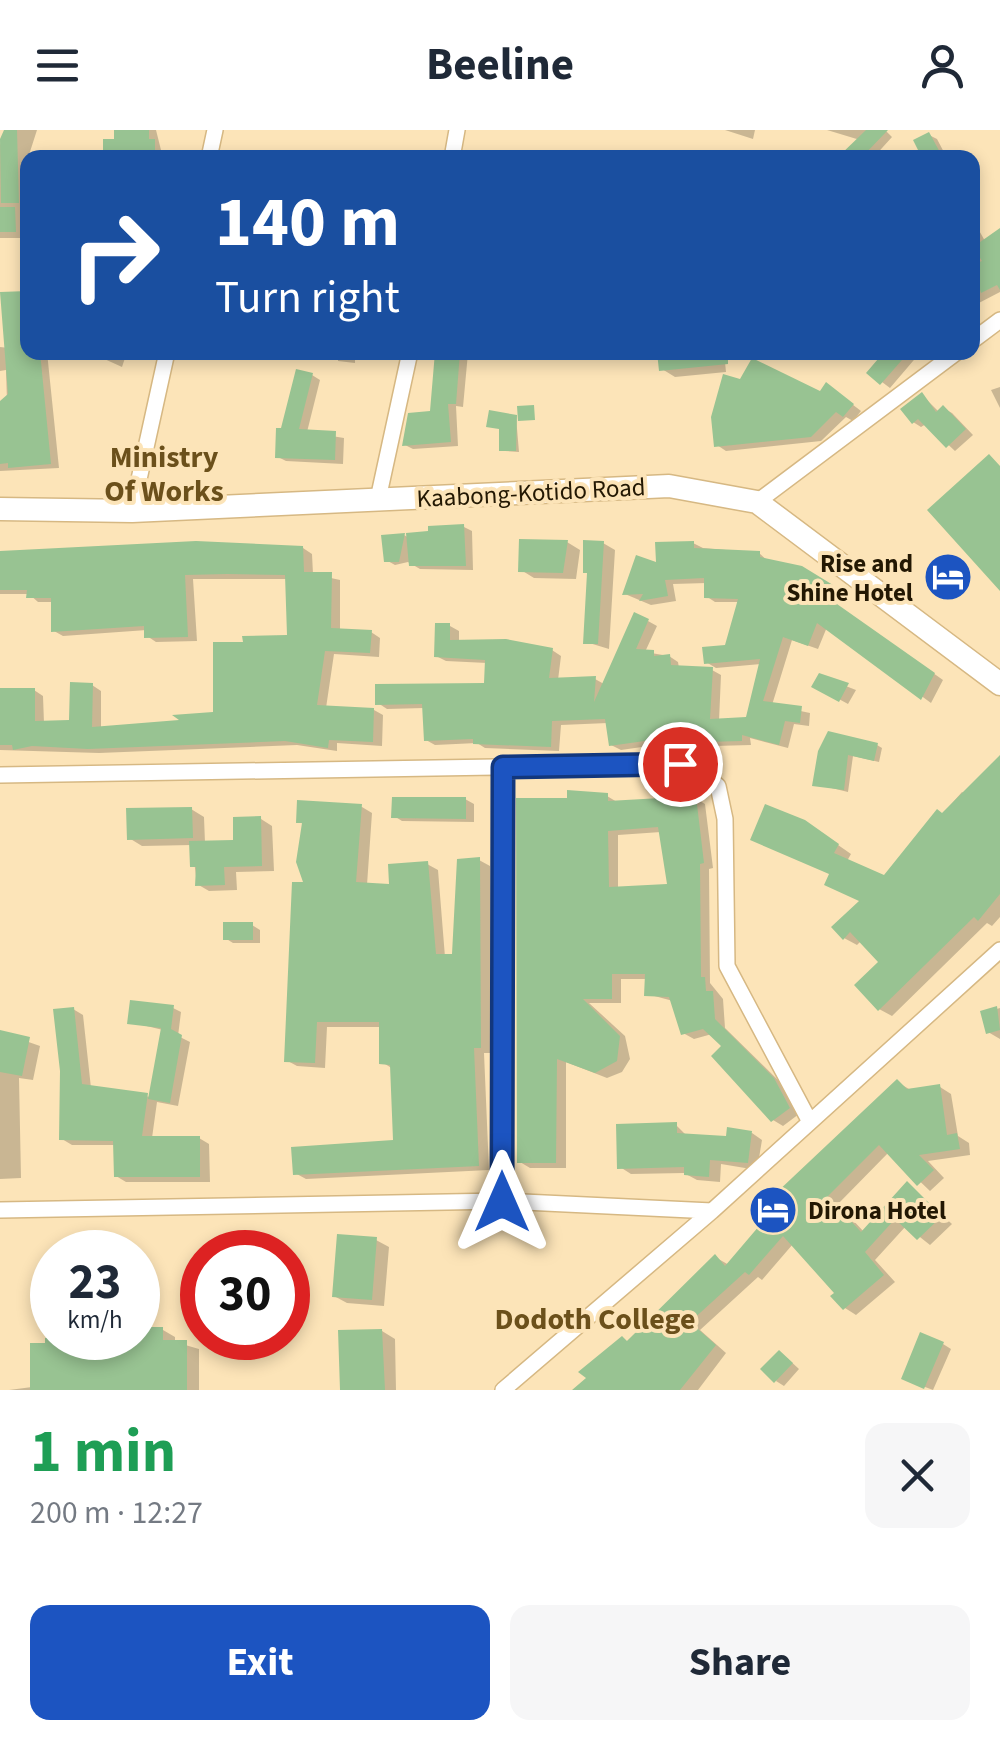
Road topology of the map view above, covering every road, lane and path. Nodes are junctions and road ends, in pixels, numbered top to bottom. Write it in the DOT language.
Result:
graph roads {
  1 [pos="164,360"];
  2 [pos="408,360"];
  3 [pos="946,360"];
  4 [pos="378,499"];
  5 [pos="757,502"];
  6 [pos="0,509"];
  7 [pos="132,510"];
  8 [pos="1000,684"];
  9 [pos="503,767"];
  10 [pos="0,775"];
  11 [pos="1000,950"];
  12 [pos="810,1122"];
  13 [pos="502,1202"];
  14 [pos="0,1210"];
  15 [pos="712,1210"];
  16 [pos="503,1390"];
  1 -- 7 [label="street"];
  2 -- 4 [label="street"];
  3 -- 5 [label="street"];
  4 -- 5 [label="main road, Kaabong-Kotido Road"];
  4 -- 7 [label="main road, Kaabong-Kotido Road"];
  5 -- 8 [label="main road, Kaabong-Kotido Road"];
  6 -- 7 [label="main road, Kaabong-Kotido Road"];
  9 -- 10 [label="street"];
  9 -- 12 [label="street"];
  9 -- 13 [label="street"];
  11 -- 12 [label="street"];
  12 -- 15 [label="street"];
  13 -- 14 [label="street"];
  13 -- 15 [label="street"];
  15 -- 16 [label="street"];
}
